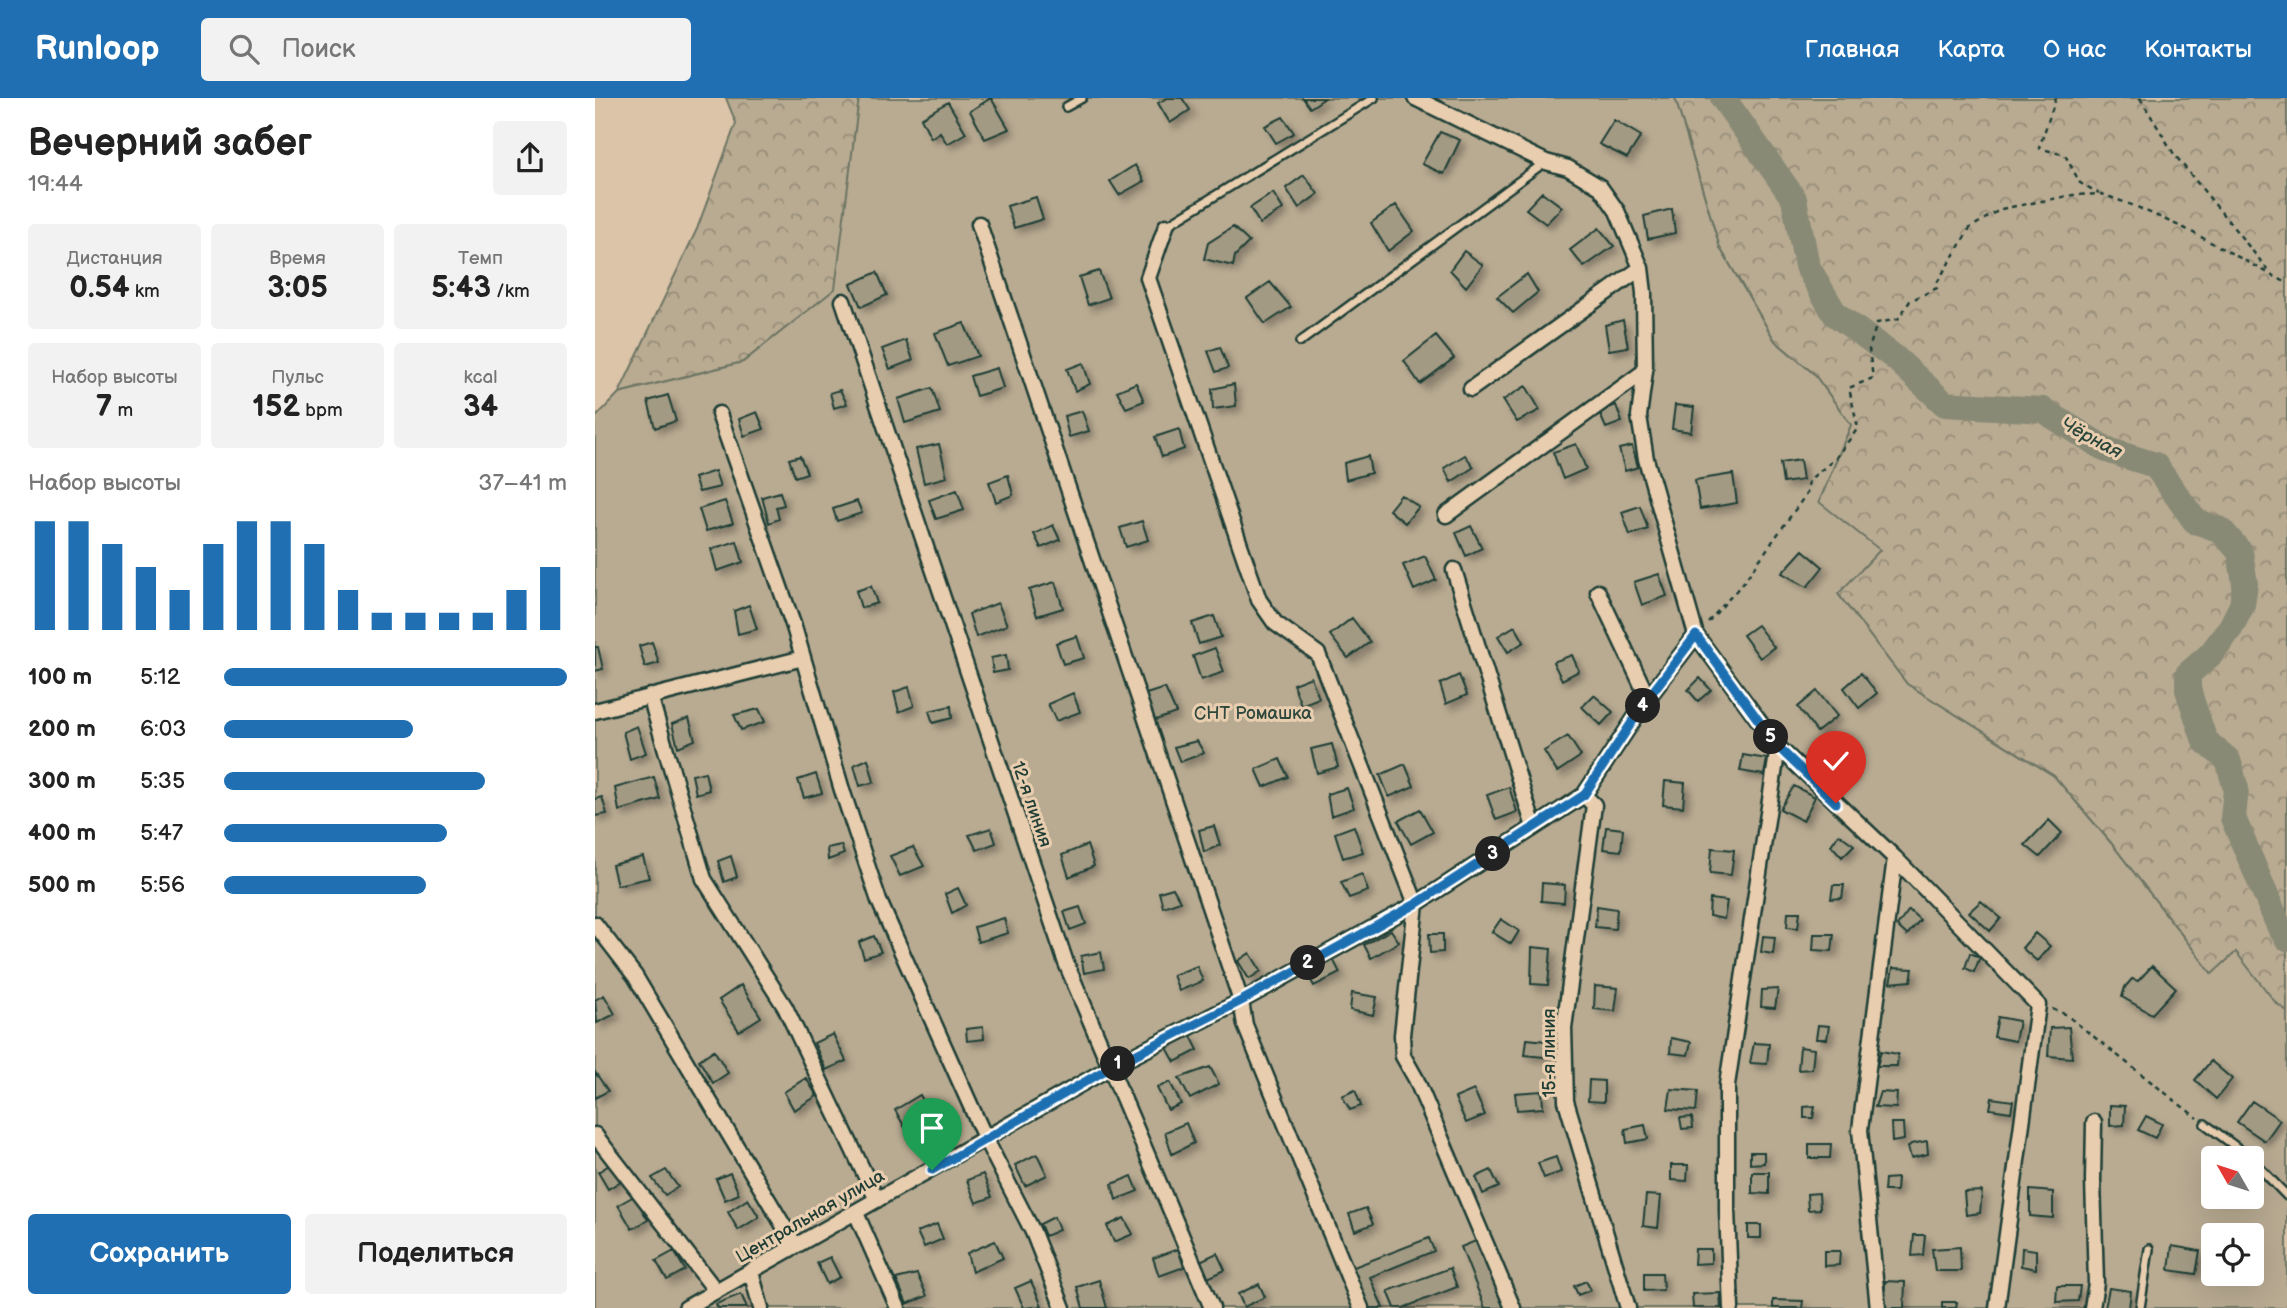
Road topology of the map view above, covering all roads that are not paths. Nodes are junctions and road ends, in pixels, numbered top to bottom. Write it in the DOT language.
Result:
graph roads {
  1 [pos="1081,98"];
  2 [pos="1374,98"];
  3 [pos="1415,98"];
  4 [pos="1066,107"];
  5 [pos="1546,162"];
  6 [pos="979,224"];
  7 [pos="1166,226"];
  8 [pos="1641,268"];
  9 [pos="843,301"];
  10 [pos="1300,342"];
  11 [pos="1644,371"];
  12 [pos="1471,389"];
  13 [pos="719,414"];
  14 [pos="1446,515"];
  15 [pos="1454,570"];
  16 [pos="1598,592"];
  17 [pos="1696,635"];
  18 [pos="803,658"];
  19 [pos="650,696"];
  20 [pos="1648,698"];
  21 [pos="595,711"];
  22 [pos="1778,747"];
  23 [pos="1584,795"];
  24 [pos="1534,827"];
  25 [pos="1895,859"];
  26 [pos="1416,904"];
  27 [pos="595,924"];
  28 [pos="1241,1001"];
  29 [pos="1109,1068"];
  30 [pos="2094,1122"];
  31 [pos="2205,1124"];
  32 [pos="595,1135"];
  33 [pos="986,1140"];
  34 [pos="2235,1146"];
  35 [pos="2265,1173"];
  36 [pos="2287,1196"];
  37 [pos="877,1200"];
  38 [pos="856,1213"];
  39 [pos="795,1245"];
  40 [pos="2149,1250"];
  41 [pos="751,1272"];
  42 [pos="716,1291"];
  43 [pos="686,1308"];
  44 [pos="761,1308"];
  45 [pos="898,1308"];
  46 [pos="1063,1308"];
  47 [pos="1212,1308"];
  48 [pos="1361,1308"];
  49 [pos="1513,1308"];
  50 [pos="1628,1308"];
  51 [pos="1731,1308"];
  52 [pos="1878,1308"];
  53 [pos="1997,1308"];
  54 [pos="2092,1308"];
  55 [pos="2140,1308"];
  1 -- 4 [label="lane"];
  2 -- 7 [label="lane"];
  3 -- 5 [label="street"];
  5 -- 8 [label="street"];
  5 -- 10 [label="lane"];
  6 -- 28 [label="street"];
  7 -- 26 [label="street"];
  8 -- 11 [label="street"];
  8 -- 12 [label="street"];
  9 -- 29 [label="street, 12-я линия"];
  11 -- 14 [label="street"];
  11 -- 17 [label="street"];
  13 -- 18 [label="street"];
  15 -- 24 [label="street"];
  16 -- 20 [label="street"];
  17 -- 20 [label="street, Центральная улица"];
  17 -- 22 [label="street"];
  18 -- 19 [label="street"];
  18 -- 33 [label="street"];
  19 -- 21 [label="street"];
  19 -- 37 [label="street"];
  20 -- 23 [label="street, Центральная улица"];
  22 -- 25 [label="street"];
  22 -- 51 [label="street"];
  23 -- 24 [label="street, Центральная улица"];
  23 -- 50 [label="street, 15-я линия"];
  24 -- 26 [label="street, Центральная улица"];
  25 -- 52 [label="street"];
  25 -- 53 [label="street"];
  26 -- 28 [label="street, Центральная улица"];
  26 -- 49 [label="street"];
  27 -- 39 [label="street"];
  28 -- 29 [label="street, Центральная улица"];
  28 -- 48 [label="street"];
  29 -- 33 [label="street, Центральная улица"];
  29 -- 47 [label="street, 12-я линия"];
  30 -- 54 [label="street"];
  31 -- 34 [label="lane"];
  32 -- 42 [label="street"];
  33 -- 37 [label="street, Центральная улица"];
  33 -- 46 [label="street"];
  35 -- 36 [label="lane"];
  37 -- 38 [label="street, Центральная улица"];
  38 -- 39 [label="street, Центральная улица"];
  38 -- 45 [label="street"];
  39 -- 41 [label="street, Центральная улица"];
  40 -- 55 [label="lane"];
  41 -- 42 [label="street, Центральная улица"];
  41 -- 44 [label="street"];
  42 -- 43 [label="street, Центральная улица"];
}
